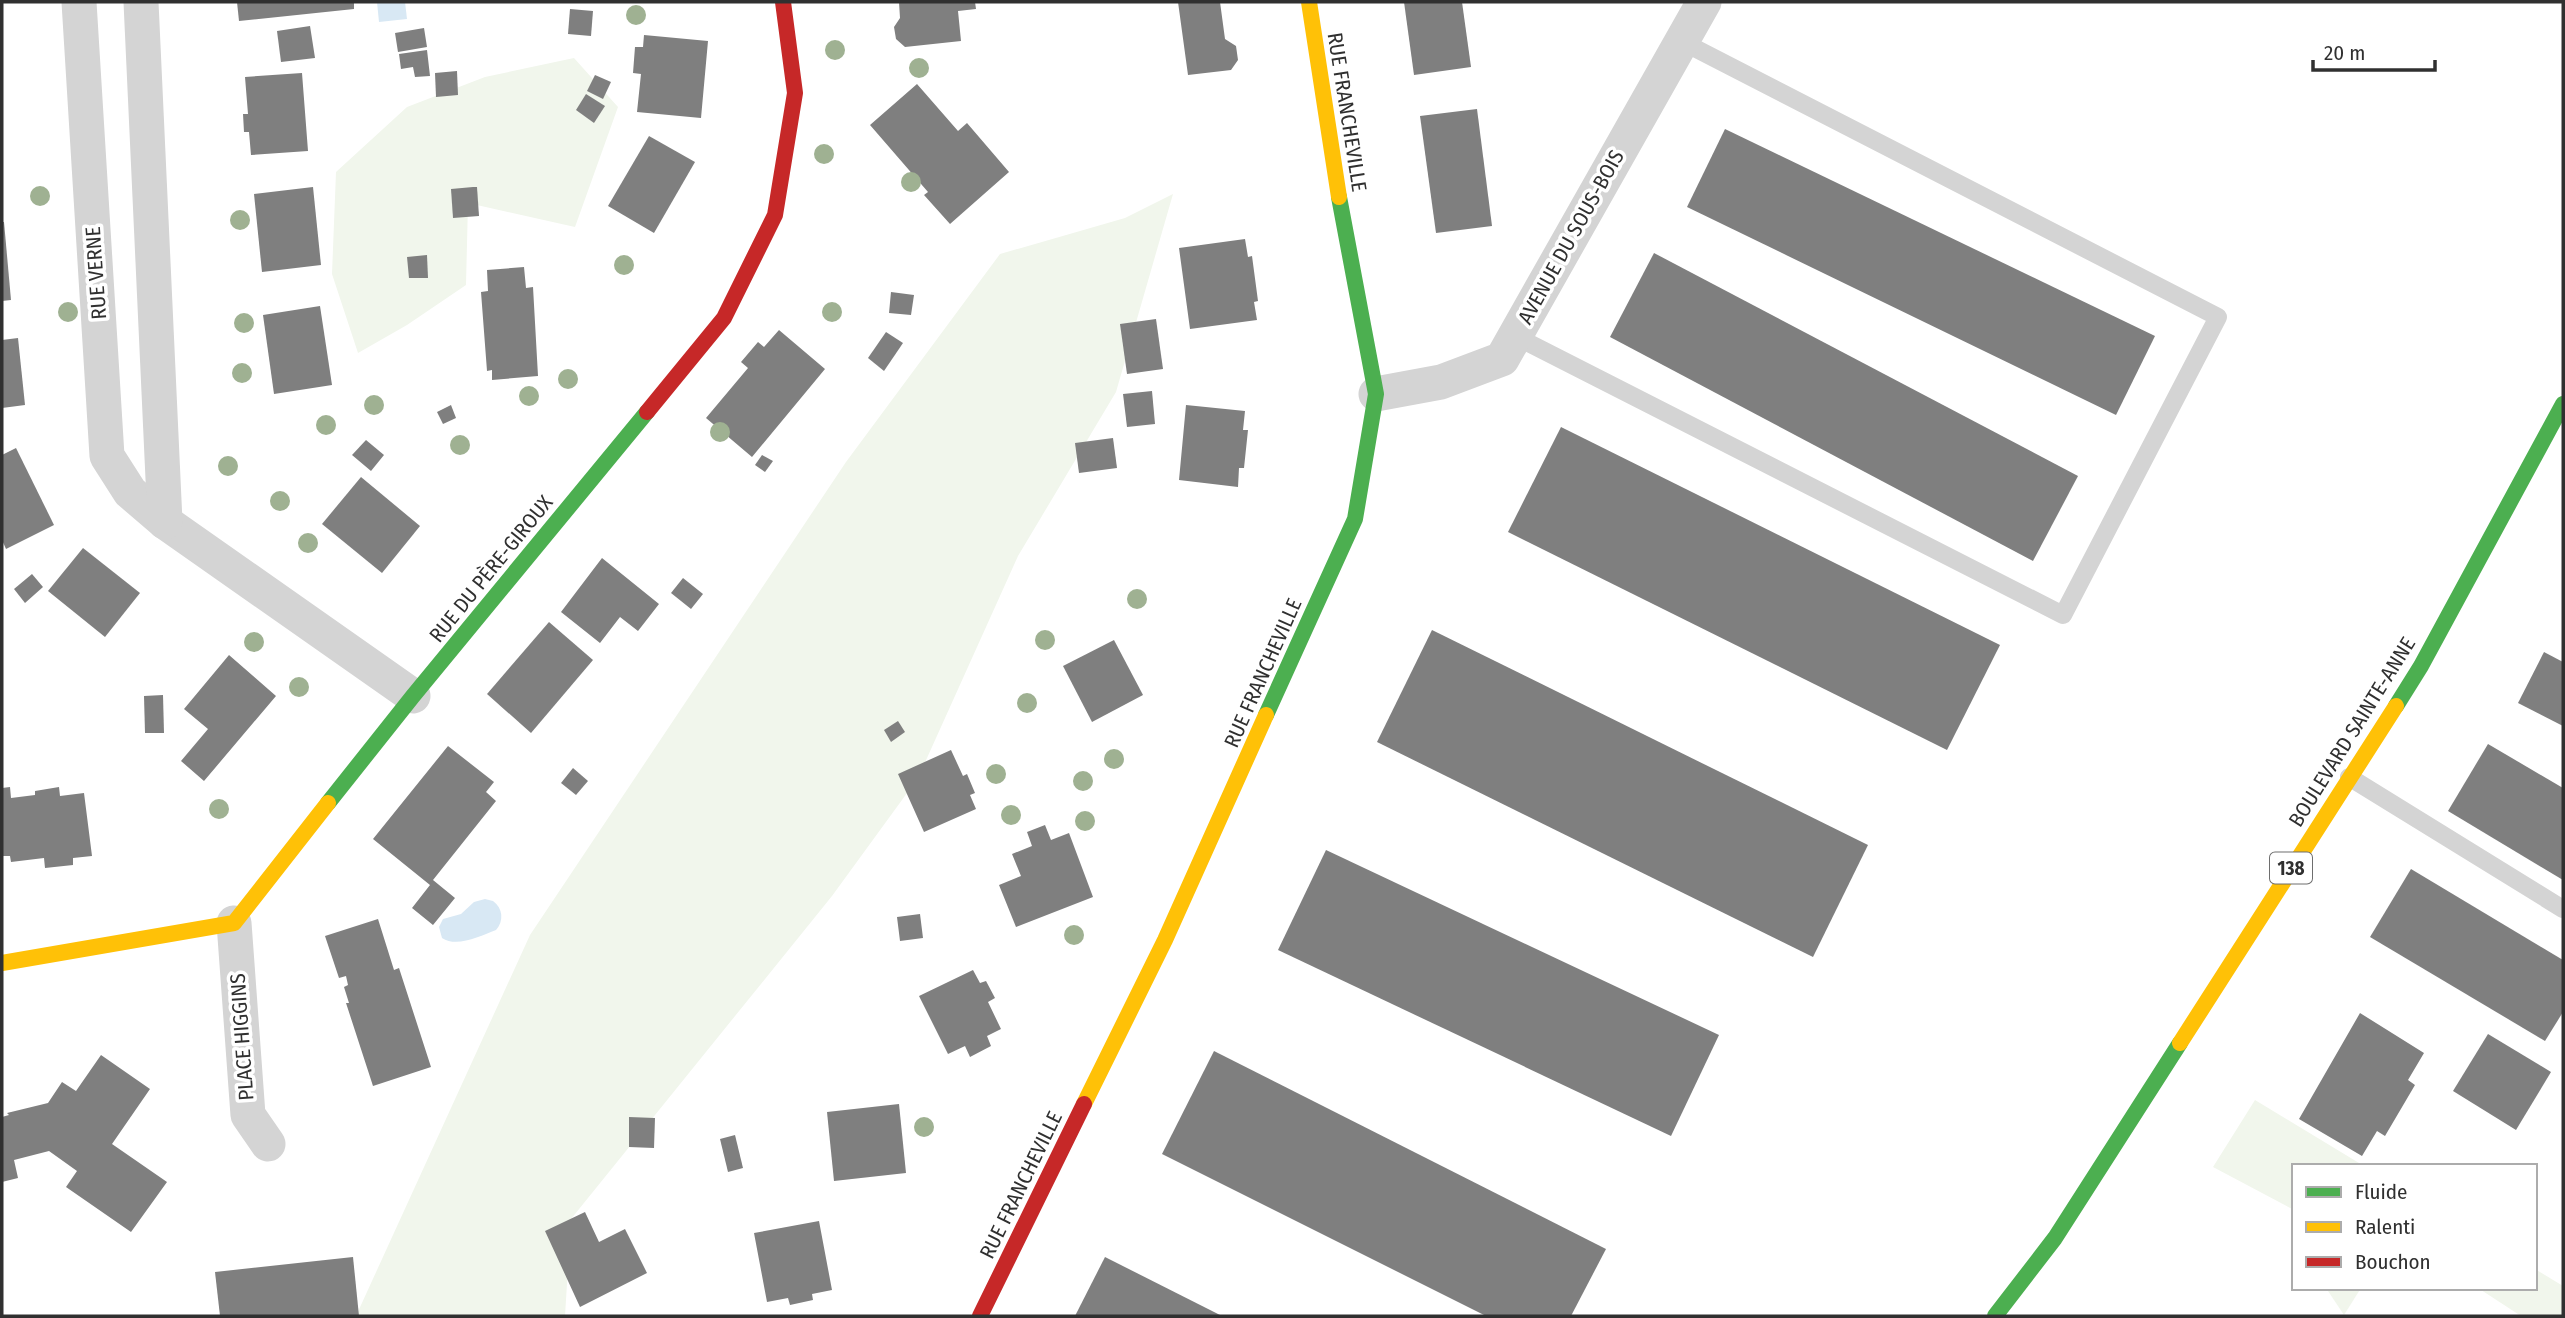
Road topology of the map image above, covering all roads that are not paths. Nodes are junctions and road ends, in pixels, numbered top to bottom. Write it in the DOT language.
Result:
graph roads {
  1 [pos="79,2"];
  2 [pos="141,2"];
  3 [pos="783,2"];
  4 [pos="1309,2"];
  5 [pos="1704,2"];
  6 [pos="1681,41"];
  7 [pos="1515,336"];
  8 [pos="1376,394"];
  9 [pos="2563,404"];
  10 [pos="165,522"];
  11 [pos="414,696"];
  12 [pos="2349,777"];
  13 [pos="2563,909"];
  14 [pos="234,923"];
  15 [pos="2,963"];
  16 [pos="268,1144"];
  17 [pos="980,1316"];
  18 [pos="1995,1316"];
  1 -- 10 [label="street, RUE VERNE"];
  2 -- 10 [label="street"];
  3 -- 11 [label="street, RUE DU PÈRE-GIROUX"];
  4 -- 8 [label="street, RUE FRANCHEVILLE"];
  5 -- 6 [label="street, AVENUE DU SOUS-BOIS"];
  6 -- 7 [label="street, AVENUE DU SOUS-BOIS"];
  6 -- 7 [label="lane"];
  7 -- 8 [label="street, AVENUE DU SOUS-BOIS"];
  8 -- 17 [label="street, RUE FRANCHEVILLE"];
  9 -- 12 [label="street, BOULEVARD SAINTE-ANNE / 138"];
  10 -- 11 [label="street, RUE VERNE"];
  11 -- 14 [label="street, RUE DU PÈRE-GIROUX"];
  12 -- 13 [label="lane"];
  12 -- 18 [label="street, BOULEVARD SAINTE-ANNE / 138"];
  14 -- 15 [label="street"];
  14 -- 16 [label="street, PLACE HIGGINS"];
}
